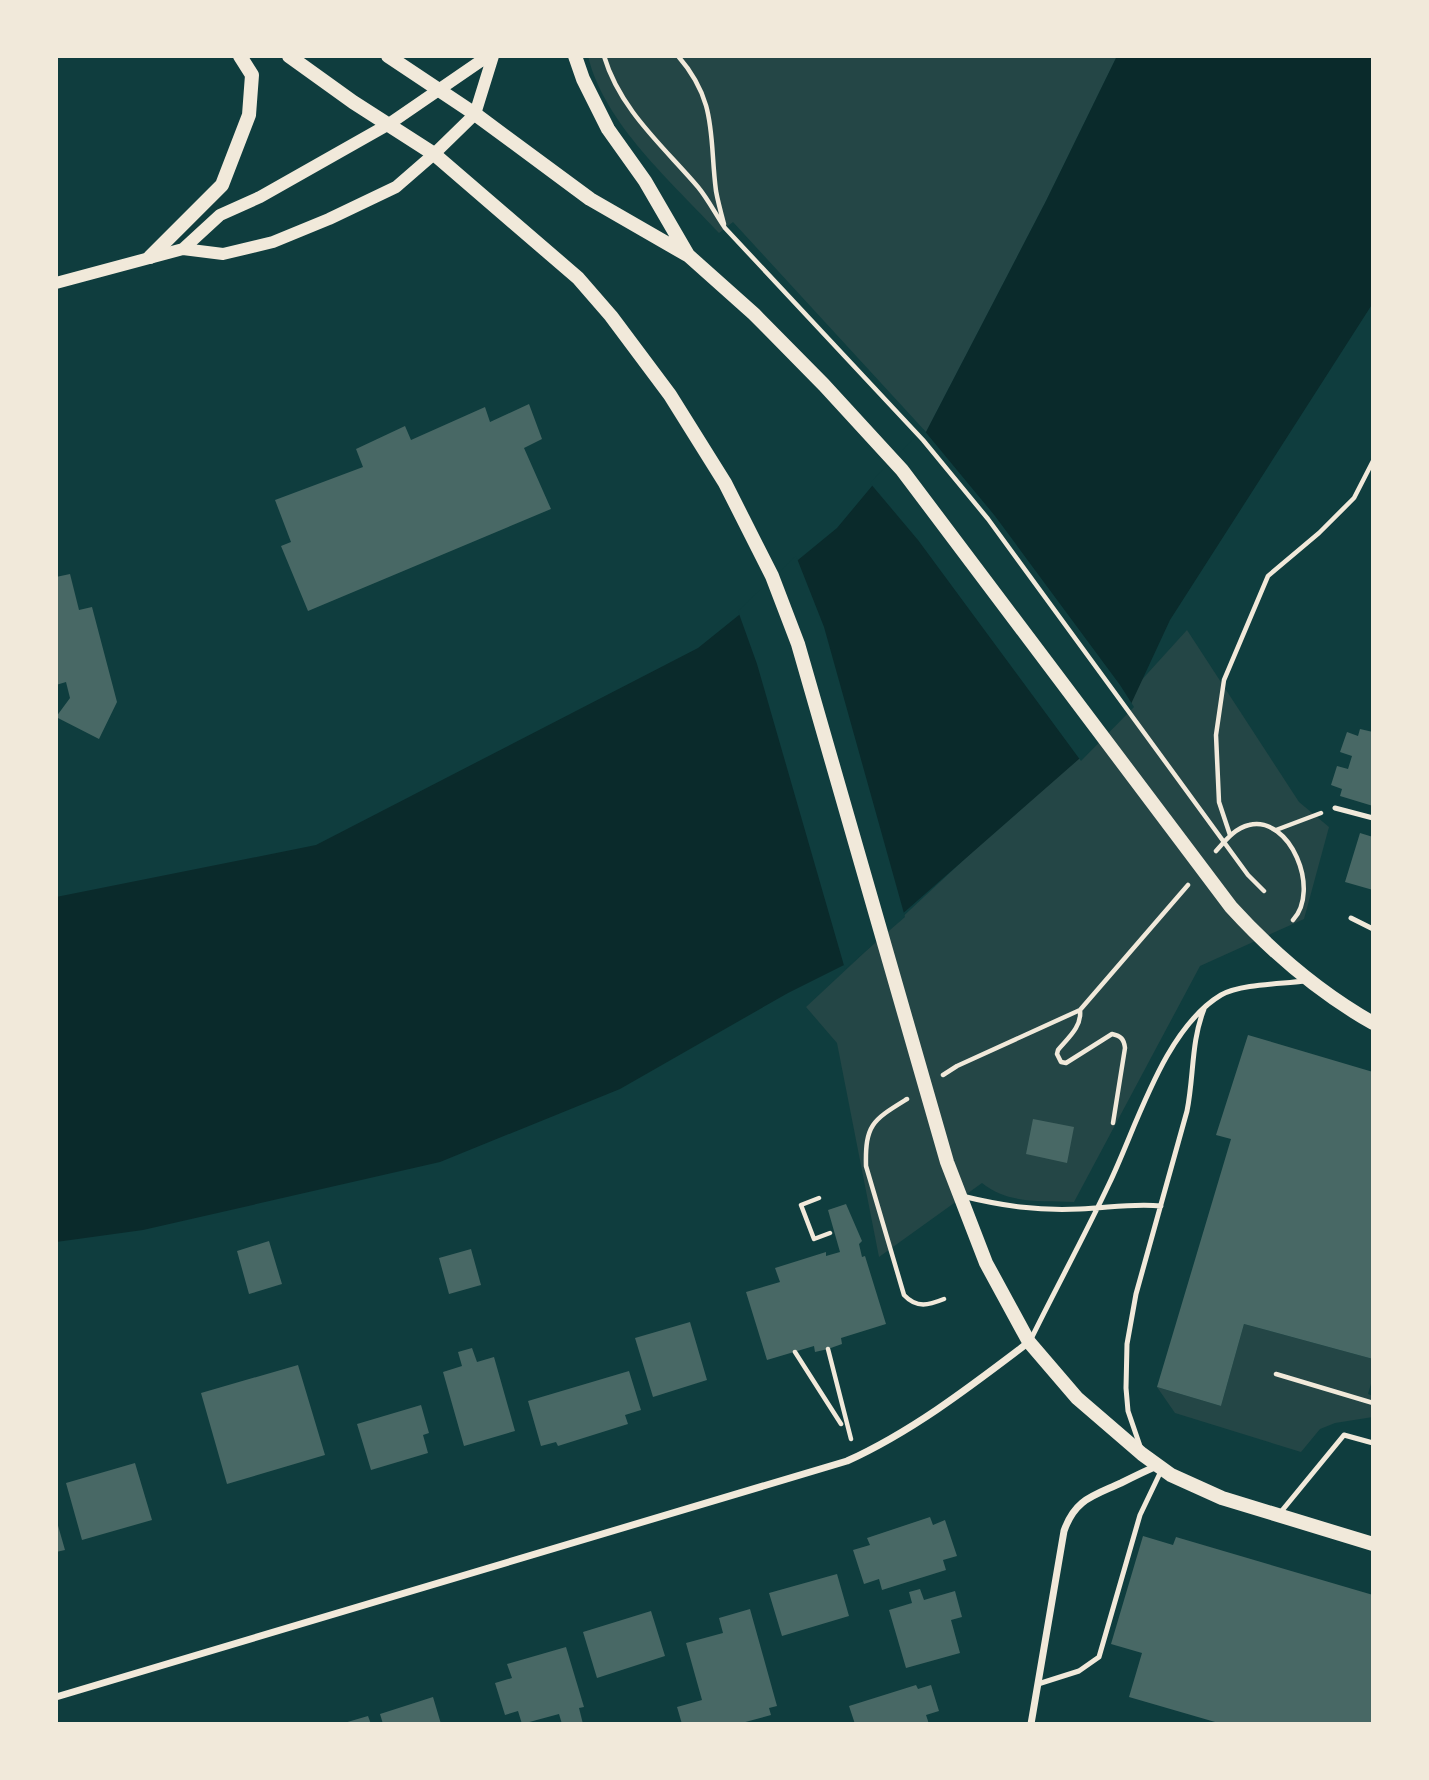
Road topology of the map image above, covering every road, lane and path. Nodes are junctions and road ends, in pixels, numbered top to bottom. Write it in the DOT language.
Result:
graph roads {
  1 [pos="240,56"];
  2 [pos="289,56"];
  3 [pos="388,56"];
  4 [pos="490,56"];
  5 [pos="575,56"];
  6 [pos="604,56"];
  7 [pos="678,56"];
  8 [pos="438,89"];
  9 [pos="474,114"];
  10 [pos="389,124"];
  11 [pos="434,155"];
  12 [pos="725,228"];
  13 [pos="183,249"];
  14 [pos="689,256"];
  15 [pos="150,257"];
  16 [pos="56,283"];
  17 [pos="1373,461"];
  18 [pos="1335,808"];
  19 [pos="1373,818"];
  20 [pos="1276,830"];
  21 [pos="1230,835"];
  22 [pos="1212,856"];
  23 [pos="1195,876"];
  24 [pos="1264,891"];
  25 [pos="1350,918"];
  26 [pos="1293,920"];
  27 [pos="1373,929"];
  28 [pos="1311,981"];
  29 [pos="1206,1006"];
  30 [pos="1080,1010"];
  31 [pos="1373,1023"];
  32 [pos="933,1081"];
  33 [pos="910,1096"];
  34 [pos="1112,1131"];
  35 [pos="958,1193"];
  36 [pos="819,1198"];
  37 [pos="1161,1206"];
  38 [pos="1097,1208"];
  39 [pos="830,1233"];
  40 [pos="944,1299"];
  41 [pos="1029,1342"];
  42 [pos="828,1349"];
  43 [pos="795,1352"];
  44 [pos="1276,1374"];
  45 [pos="1373,1403"];
  46 [pos="846,1419"];
  47 [pos="841,1424"];
  48 [pos="1373,1443"];
  49 [pos="1142,1454"];
  50 [pos="1159,1467"];
  51 [pos="1278,1516"];
  52 [pos="1373,1544"];
  53 [pos="1038,1684"];
  54 [pos="56,1697"];
  55 [pos="1031,1724"];
  1 -- 15 [label="main road"];
  2 -- 10 [label="main road"];
  3 -- 8 [label="main road"];
  4 -- 8 [label="street"];
  4 -- 9 [label="street"];
  5 -- 14 [label="main road"];
  6 -- 12 [label="path"];
  7 -- 12 [label="path"];
  8 -- 9 [label="main road"];
  8 -- 10 [label="street"];
  9 -- 11 [label="street"];
  9 -- 14 [label="main road"];
  10 -- 11 [label="main road"];
  10 -- 13 [label="street"];
  11 -- 13 [label="street"];
  11 -- 35 [label="main road"];
  12 -- 24 [label="path"];
  13 -- 15 [label="street"];
  14 -- 28 [label="main road"];
  15 -- 16 [label="street"];
  17 -- 21 [label="path"];
  18 -- 19 [label="lane"];
  18 -- 20 [label="path"];
  20 -- 21 [label="path"];
  20 -- 26 [label="path"];
  21 -- 22 [label="path"];
  23 -- 30 [label="path"];
  25 -- 27 [label="lane"];
  28 -- 29 [label="lane"];
  28 -- 31 [label="main road"];
  29 -- 37 [label="lane"];
  29 -- 38 [label="lane"];
  30 -- 32 [label="path"];
  30 -- 34 [label="path"];
  33 -- 40 [label="path"];
  35 -- 38 [label="lane"];
  35 -- 41 [label="main road"];
  36 -- 39 [label="path"];
  37 -- 38 [label="lane"];
  37 -- 49 [label="lane"];
  38 -- 41 [label="lane"];
  41 -- 49 [label="main road"];
  41 -- 54 [label="street"];
  42 -- 46 [label="path"];
  43 -- 47 [label="path"];
  44 -- 45 [label="path"];
  48 -- 51 [label="lane"];
  49 -- 50 [label="main road"];
  50 -- 51 [label="main road"];
  50 -- 53 [label="lane"];
  50 -- 53 [label="street"];
  51 -- 52 [label="main road"];
  53 -- 55 [label="street"];
}
